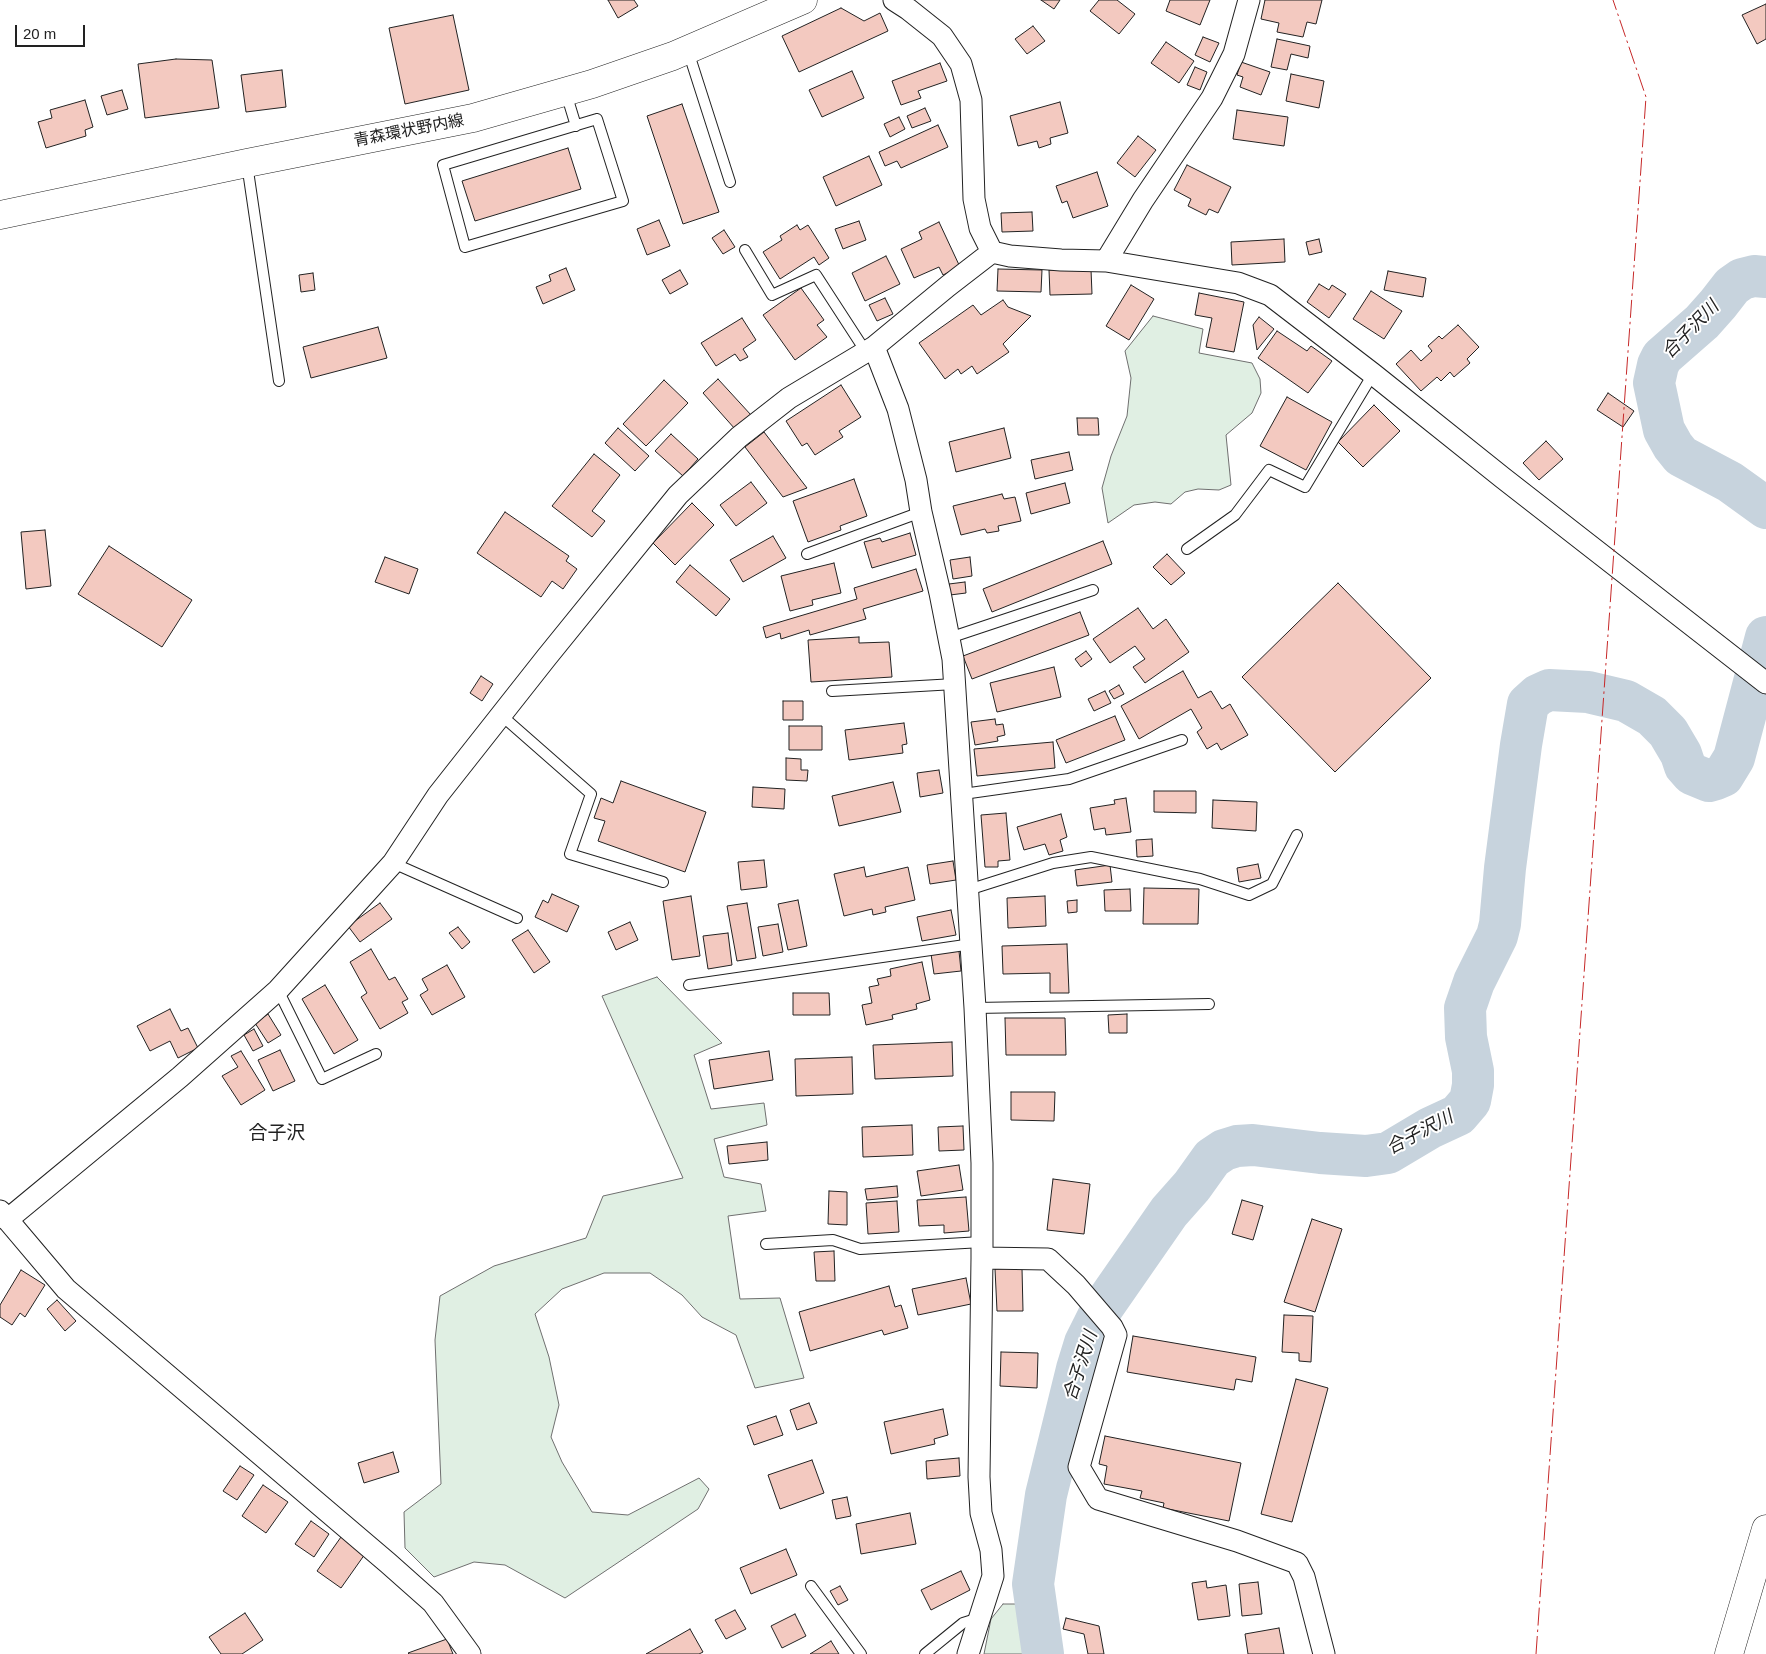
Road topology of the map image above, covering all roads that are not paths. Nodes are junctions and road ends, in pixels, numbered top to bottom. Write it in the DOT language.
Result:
graph roads {
  1 [pos="803,0"];
  2 [pos="894,0"];
  3 [pos="1249,0"];
  4 [pos="688,50"];
  5 [pos="565,92"];
  6 [pos="576,126"];
  7 [pos="247,163"];
  8 [pos="730,182"];
  9 [pos="0,215"];
  10 [pos="745,250"];
  11 [pos="992,252"];
  12 [pos="1106,261"];
  13 [pos="871,350"];
  14 [pos="1373,374"];
  15 [pos="279,380"];
  16 [pos="921,512"];
  17 [pos="1187,549"];
  18 [pos="807,554"];
  19 [pos="1093,590"];
  20 [pos="949,638"];
  21 [pos="1766,683"];
  22 [pos="955,684"];
  23 [pos="832,691"];
  24 [pos="501,715"];
  25 [pos="1182,740"];
  26 [pos="963,794"];
  27 [pos="1297,835"];
  28 [pos="393,864"];
  29 [pos="663,882"];
  30 [pos="968,890"];
  31 [pos="516,918"];
  32 [pos="972,944"];
  33 [pos="689,985"];
  34 [pos="278,990"];
  35 [pos="1209,1004"];
  36 [pos="975,1008"];
  37 [pos="376,1054"];
  38 [pos="4,1216"];
  39 [pos="766,1244"];
  40 [pos="982,1250"];
  41 [pos="1766,1529"];
  42 [pos="811,1586"];
  43 [pos="979,1618"];
  44 [pos="470,1654"];
  45 [pos="861,1654"];
  46 [pos="925,1654"];
  47 [pos="968,1654"];
  48 [pos="1324,1654"];
  49 [pos="1728,1654"];
  1 -- 4 [label="main road, 青森環状野内線"];
  2 -- 11 [label="street"];
  3 -- 12 [label="street"];
  4 -- 5 [label="main road, 青森環状野内線"];
  4 -- 8 [label="lane"];
  5 -- 6 [label="lane"];
  5 -- 7 [label="main road, 青森環状野内線"];
  6 -- 6 [label="lane"];
  7 -- 9 [label="main road, 青森環状野内線"];
  7 -- 15 [label="lane"];
  10 -- 13 [label="lane"];
  11 -- 12 [label="street"];
  11 -- 13 [label="street"];
  12 -- 14 [label="street"];
  13 -- 16 [label="street"];
  13 -- 24 [label="street"];
  14 -- 17 [label="lane"];
  14 -- 21 [label="street"];
  16 -- 18 [label="lane"];
  16 -- 20 [label="street"];
  19 -- 20 [label="lane"];
  20 -- 22 [label="street"];
  22 -- 23 [label="lane"];
  22 -- 26 [label="street"];
  24 -- 28 [label="street"];
  24 -- 29 [label="lane"];
  25 -- 26 [label="lane"];
  26 -- 30 [label="street"];
  27 -- 30 [label="lane"];
  28 -- 31 [label="lane"];
  28 -- 34 [label="street"];
  30 -- 32 [label="street"];
  32 -- 33 [label="lane"];
  32 -- 36 [label="street"];
  34 -- 37 [label="lane"];
  34 -- 38 [label="street"];
  35 -- 36 [label="lane"];
  36 -- 40 [label="street"];
  38 -- 44 [label="street"];
  39 -- 40 [label="lane"];
  40 -- 43 [label="street"];
  40 -- 48 [label="street"];
  41 -- 49 [label="main road"];
  42 -- 45 [label="lane"];
  43 -- 46 [label="lane"];
  43 -- 47 [label="street"];
}
